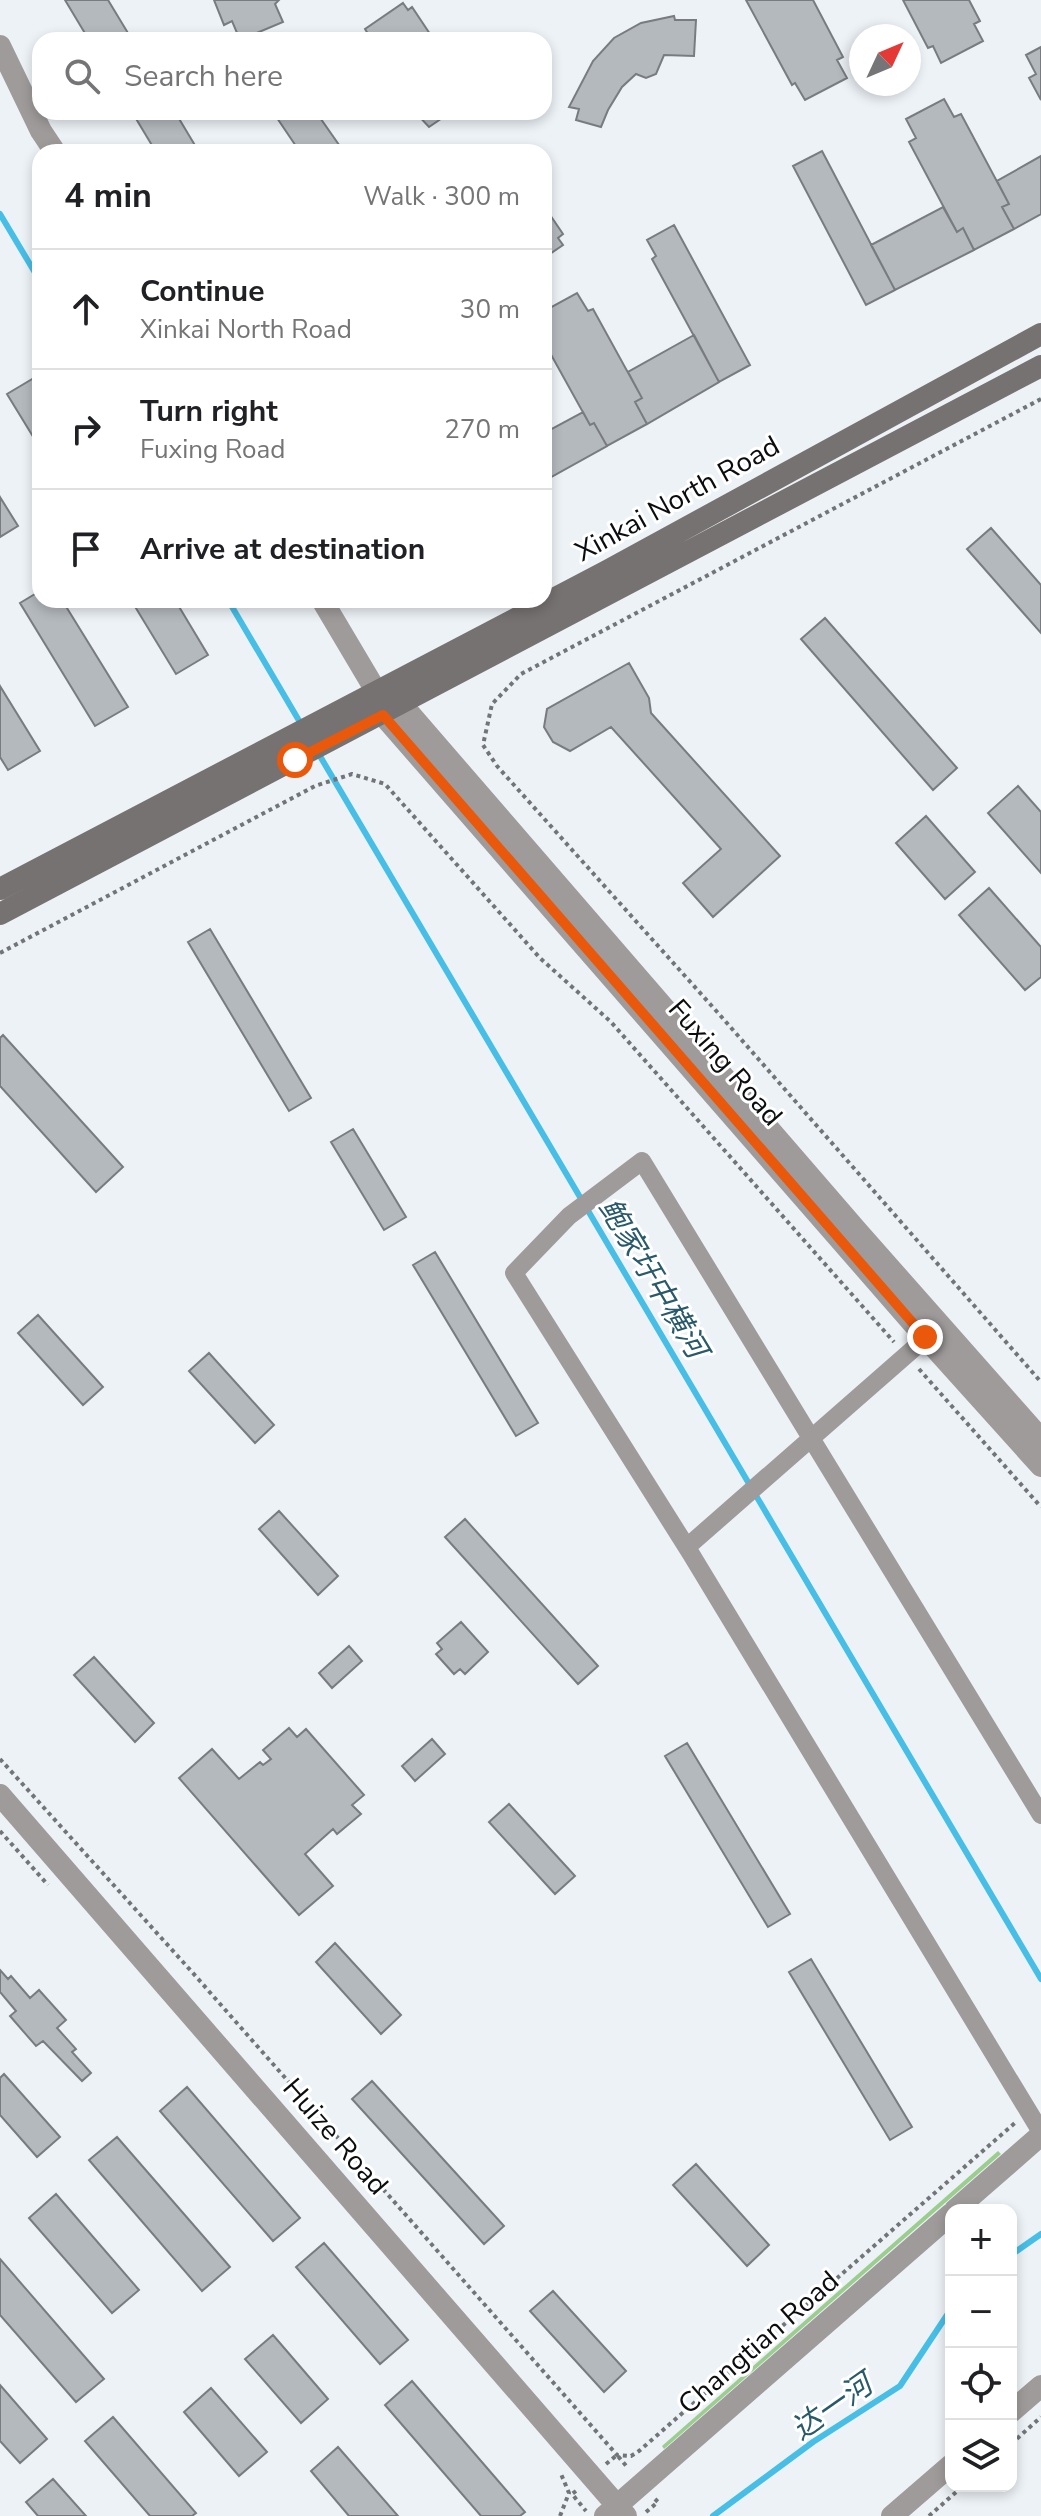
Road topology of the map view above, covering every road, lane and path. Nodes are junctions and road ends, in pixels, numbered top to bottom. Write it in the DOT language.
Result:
graph roads {
  1 [pos="0,46"];
  2 [pos="32,112"];
  3 [pos="36,120"];
  4 [pos="50,144"];
  5 [pos="1041,334"];
  6 [pos="1041,366"];
  7 [pos="1041,399"];
  8 [pos="552,600"];
  9 [pos="327,608"];
  10 [pos="536,608"];
  11 [pos="376,691"];
  12 [pos="392,710"];
  13 [pos="0,889"];
  14 [pos="0,914"];
  15 [pos="0,953"];
  16 [pos="933,1331"];
  17 [pos="904,1353"];
  18 [pos="914,1365"];
  19 [pos="1041,1382"];
  20 [pos="810,1436"];
  21 [pos="1041,1439"];
  22 [pos="1041,1466"];
  23 [pos="1041,1507"];
  24 [pos="687,1547"];
  25 [pos="0,1759"];
  26 [pos="0,1795"];
  27 [pos="1041,1815"];
  28 [pos="1028,2111"];
  29 [pos="1041,2133"];
  30 [pos="962,2204"];
  31 [pos="945,2219"];
  32 [pos="1041,2386"];
  33 [pos="1017,2407"];
  34 [pos="1041,2417"];
  35 [pos="1017,2439"];
  36 [pos="945,2470"];
  37 [pos="956,2492"];
  38 [pos="616,2513"];
  39 [pos="892,2516"];
  40 [pos="929,2516"];
  1 -- 2 [label="street"];
  3 -- 4 [label="street"];
  5 -- 8 [label="main road, Xinkai North Road"];
  6 -- 12 [label="main road, Xinkai North Road"];
  7 -- 19 [label="path"];
  9 -- 11 [label="street"];
  10 -- 11 [label="main road, Xinkai North Road"];
  11 -- 12 [label="street, Fuxing Road"];
  11 -- 13 [label="main road, Xinkai North Road"];
  12 -- 14 [label="main road, Xinkai North Road"];
  12 -- 16 [label="street, Fuxing Road"];
  15 -- 17 [label="path"];
  16 -- 20 [label="street"];
  16 -- 21 [label="street, Fuxing Road"];
  16 -- 22 [label="street, Fuxing Road"];
  18 -- 23 [label="path"];
  20 -- 24 [label="street"];
  20 -- 24 [label="street"];
  20 -- 27 [label="street"];
  24 -- 28 [label="street"];
  25 -- 28 [label="path"];
  26 -- 38 [label="street, Huize Road"];
  28 -- 29 [label="street"];
  29 -- 30 [label="street, Changtian Road"];
  31 -- 38 [label="street, Changtian Road"];
  32 -- 33 [label="street"];
  34 -- 35 [label="path"];
  36 -- 39 [label="street"];
  37 -- 40 [label="path"];
}
